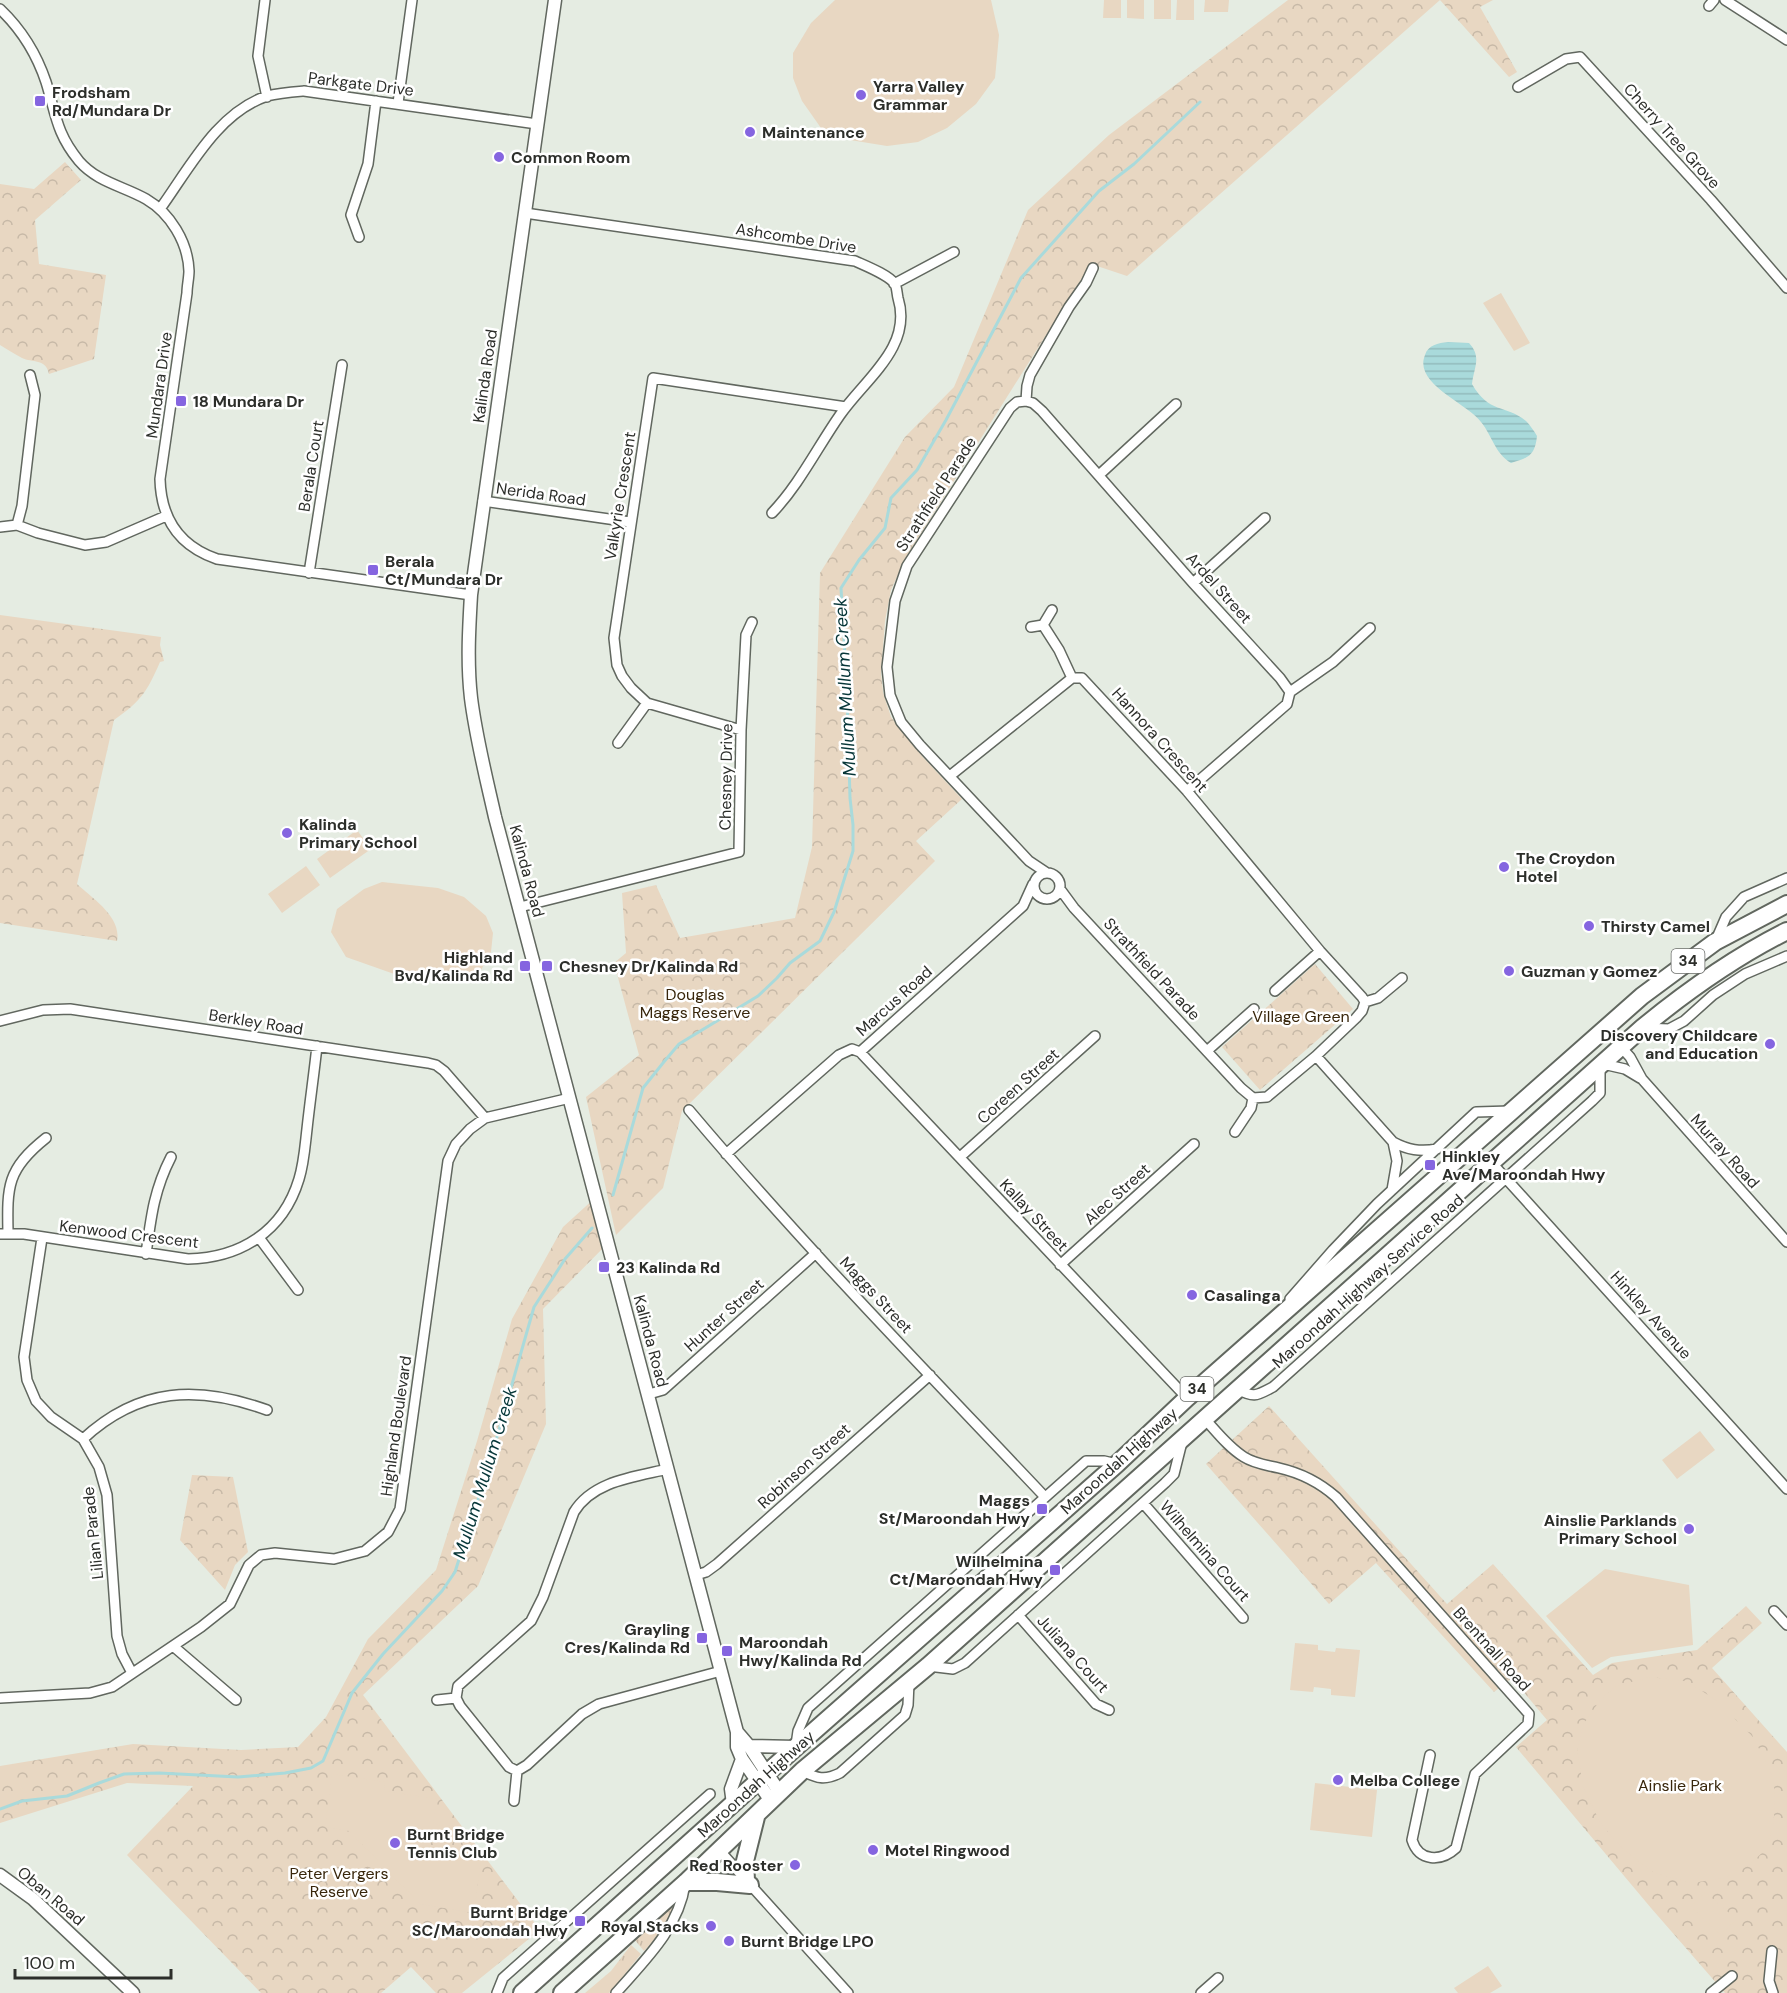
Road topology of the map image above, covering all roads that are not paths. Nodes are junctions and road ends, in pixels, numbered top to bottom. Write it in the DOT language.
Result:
graph roads {
  1 [pos="265,0"];
  2 [pos="412,0"];
  3 [pos="555,0"];
  4 [pos="1725,0"];
  5 [pos="0,9"];
  6 [pos="1787,40"];
  7 [pos="1518,87"];
  8 [pos="267,97"];
  9 [pos="376,100"];
  10 [pos="398,103"];
  11 [pos="537,124"];
  12 [pos="160,209"];
  13 [pos="525,213"];
  14 [pos="359,237"];
  15 [pos="954,252"];
  16 [pos="1093,268"];
  17 [pos="894,284"];
  18 [pos="1787,288"];
  19 [pos="342,365"];
  20 [pos="30,375"];
  21 [pos="1026,401"];
  22 [pos="1176,404"];
  23 [pos="846,407"];
  24 [pos="1099,475"];
  25 [pos="483,501"];
  26 [pos="772,513"];
  27 [pos="166,516"];
  28 [pos="1265,518"];
  29 [pos="630,522"];
  30 [pos="17,525"];
  31 [pos="0,527"];
  32 [pos="309,573"];
  33 [pos="1193,583"];
  34 [pos="471,595"];
  35 [pos="1052,610"];
  36 [pos="752,622"];
  37 [pos="1043,625"];
  38 [pos="1031,627"];
  39 [pos="1370,628"];
  40 [pos="1072,678"];
  41 [pos="1290,692"];
  42 [pos="647,703"];
  43 [pos="741,730"];
  44 [pos="618,743"];
  45 [pos="951,775"];
  46 [pos="1187,791"];
  47 [pos="1029,861"];
  48 [pos="1047,873"];
  49 [pos="1787,878"];
  50 [pos="1034,883"];
  51 [pos="1060,889"];
  52 [pos="1047,900"];
  53 [pos="1787,904"];
  54 [pos="1023,906"];
  55 [pos="520,907"];
  56 [pos="1074,908"];
  57 [pos="1787,931"];
  58 [pos="1715,942"];
  59 [pos="1320,951"];
  60 [pos="1787,956"];
  61 [pos="1402,978"];
  62 [pos="1275,991"];
  63 [pos="1365,1002"];
  64 [pos="1254,1009"];
  65 [pos="0,1021"];
  66 [pos="1642,1028"];
  67 [pos="1599,1034"];
  68 [pos="1095,1036"];
  69 [pos="317,1046"];
  70 [pos="1621,1047"];
  71 [pos="1208,1050"];
  72 [pos="860,1052"];
  73 [pos="1316,1056"];
  74 [pos="1601,1065"];
  75 [pos="1642,1079"];
  76 [pos="570,1098"];
  77 [pos="1253,1098"];
  78 [pos="689,1110"];
  79 [pos="1512,1110"];
  80 [pos="485,1119"];
  81 [pos="1235,1132"];
  82 [pos="46,1138"];
  83 [pos="1393,1142"];
  84 [pos="1194,1144"];
  85 [pos="1437,1149"];
  86 [pos="726,1154"];
  87 [pos="171,1156"];
  88 [pos="960,1157"];
  89 [pos="1491,1162"];
  90 [pos="1507,1178"];
  91 [pos="1392,1190"];
  92 [pos="4,1233"];
  93 [pos="42,1238"];
  94 [pos="260,1239"];
  95 [pos="1787,1242"];
  96 [pos="816,1253"];
  97 [pos="146,1254"];
  98 [pos="1060,1265"];
  99 [pos="298,1290"];
  100 [pos="1270,1325"];
  101 [pos="930,1375"];
  102 [pos="1237,1389"];
  103 [pos="649,1394"];
  104 [pos="1187,1398"];
  105 [pos="267,1410"];
  106 [pos="1204,1418"];
  107 [pos="1184,1436"];
  108 [pos="83,1439"];
  109 [pos="1117,1464"];
  110 [pos="668,1469"];
  111 [pos="1787,1489"];
  112 [pos="1045,1497"];
  113 [pos="1143,1503"];
  114 [pos="696,1575"];
  115 [pos="1774,1611"];
  116 [pos="1018,1615"];
  117 [pos="1243,1618"];
  118 [pos="1787,1625"];
  119 [pos="173,1646"];
  120 [pos="928,1666"];
  121 [pos="721,1671"];
  122 [pos="132,1673"];
  123 [pos="909,1682"];
  124 [pos="0,1698"];
  125 [pos="456,1698"];
  126 [pos="236,1700"];
  127 [pos="437,1700"];
  128 [pos="1109,1710"];
  129 [pos="737,1732"];
  130 [pos="749,1746"];
  131 [pos="796,1747"];
  132 [pos="1430,1755"];
  133 [pos="742,1759"];
  134 [pos="517,1771"];
  135 [pos="802,1771"];
  136 [pos="762,1778"];
  137 [pos="710,1794"];
  138 [pos="776,1797"];
  139 [pos="514,1801"];
  140 [pos="733,1804"];
  141 [pos="756,1816"];
  142 [pos="701,1832"];
  143 [pos="718,1850"];
  144 [pos="630,1866"];
  145 [pos="0,1875"];
  146 [pos="686,1882"];
  147 [pos="644,1883"];
  148 [pos="748,1883"];
  149 [pos="1772,1951"];
  150 [pos="1732,1976"];
  151 [pos="1218,1978"];
  152 [pos="133,1993"];
  153 [pos="497,1993"];
  154 [pos="522,1993"];
  155 [pos="562,1993"];
  156 [pos="616,1993"];
  157 [pos="848,1993"];
  158 [pos="1201,1993"];
  159 [pos="1711,1993"];
  160 [pos="1773,1993"];
  1 -- 8 [label="street"];
  2 -- 10 [label="street"];
  3 -- 11 [label="street, Kalinda Road"];
  4 -- 6 [label="street"];
  5 -- 12 [label="street, Mundara Drive"];
  7 -- 18 [label="street, Cherry Tree Grove"];
  8 -- 9 [label="street, Parkgate Drive"];
  8 -- 12 [label="street, Parkgate Drive"];
  9 -- 10 [label="street, Parkgate Drive"];
  9 -- 14 [label="street"];
  10 -- 11 [label="street, Parkgate Drive"];
  11 -- 13 [label="street, Kalinda Road"];
  12 -- 27 [label="street, Mundara Drive"];
  13 -- 17 [label="street, Ashcombe Drive"];
  13 -- 25 [label="street, Kalinda Road"];
  15 -- 17 [label="street"];
  16 -- 21 [label="street"];
  17 -- 23 [label="street"];
  19 -- 32 [label="street, Berala Court"];
  20 -- 30 [label="street"];
  21 -- 24 [label="street, Ardel Street"];
  21 -- 45 [label="street, Strathfield Parade"];
  22 -- 24 [label="street"];
  23 -- 26 [label="street"];
  23 -- 29 [label="street, Valkyrie Crescent"];
  24 -- 33 [label="street, Ardel Street"];
  25 -- 29 [label="street, Nerida Road"];
  25 -- 34 [label="street, Kalinda Road"];
  27 -- 30 [label="street"];
  27 -- 32 [label="street, Mundara Drive"];
  28 -- 33 [label="street"];
  29 -- 42 [label="street, Valkyrie Crescent"];
  30 -- 31 [label="street"];
  32 -- 34 [label="street, Mundara Drive"];
  33 -- 41 [label="street, Ardel Street"];
  34 -- 55 [label="street, Kalinda Road"];
  35 -- 37 [label="street"];
  36 -- 43 [label="street, Chesney Drive"];
  37 -- 38 [label="street"];
  37 -- 40 [label="street"];
  39 -- 41 [label="street"];
  40 -- 45 [label="street"];
  40 -- 46 [label="street, Hannora Crescent"];
  41 -- 46 [label="street"];
  42 -- 43 [label="street, Valkyrie Crescent"];
  42 -- 44 [label="street"];
  43 -- 55 [label="street, Chesney Drive"];
  45 -- 47 [label="street, Strathfield Parade"];
  46 -- 59 [label="street, Hannora Crescent"];
  47 -- 48 [label="street, Strathfield Parade"];
  47 -- 50 [label="street, Strathfield Parade"];
  48 -- 50 [label="street"];
  48 -- 51 [label="street"];
  49 -- 58 [label="street"];
  50 -- 52 [label="street"];
  50 -- 54 [label="street, Marcus Road"];
  51 -- 52 [label="street"];
  51 -- 56 [label="street, Strathfield Parade"];
  52 -- 54 [label="street, Marcus Road"];
  52 -- 56 [label="street, Strathfield Parade"];
  53 -- 58 [label="highway, Maroondah Highway / 34"];
  54 -- 72 [label="street, Marcus Road"];
  55 -- 76 [label="street, Kalinda Road"];
  56 -- 71 [label="street, Strathfield Parade"];
  57 -- 66 [label="highway, Maroondah Highway / 34"];
  58 -- 67 [label="highway, Maroondah Highway / 34"];
  59 -- 62 [label="street"];
  59 -- 63 [label="street, Hannora Crescent"];
  60 -- 66 [label="street"];
  61 -- 63 [label="street"];
  63 -- 73 [label="street"];
  64 -- 71 [label="street"];
  65 -- 69 [label="street, Berkley Road"];
  66 -- 70 [label="highway, Maroondah Highway / 34"];
  67 -- 70 [label="highway"];
  67 -- 79 [label="highway, Maroondah Highway / 34"];
  68 -- 88 [label="street, Coreen Street"];
  69 -- 80 [label="street, Berkley Road"];
  69 -- 94 [label="street, Kenwood Crescent"];
  70 -- 74 [label="highway, Maroondah Highway / 34"];
  70 -- 75 [label="street, Murray Road"];
  71 -- 77 [label="street, Strathfield Parade"];
  72 -- 86 [label="street, Marcus Road"];
  72 -- 88 [label="street, Kallay Street"];
  73 -- 77 [label="street"];
  73 -- 83 [label="street"];
  74 -- 75 [label="street, Murray Road"];
  74 -- 89 [label="highway, Maroondah Highway / 34"];
  74 -- 90 [label="street, Maroondah Highway Service Road"];
  75 -- 95 [label="street, Murray Road"];
  76 -- 80 [label="street, Highland Boulevard"];
  76 -- 103 [label="street, Kalinda Road"];
  77 -- 81 [label="street"];
  78 -- 86 [label="street, Maggs Street"];
  79 -- 85 [label="street, Maroondah Highway Service Road"];
  79 -- 100 [label="highway, Maroondah Highway / 34"];
  80 -- 119 [label="street, Highland Boulevard"];
  82 -- 92 [label="street"];
  83 -- 85 [label="street"];
  83 -- 91 [label="street"];
  84 -- 98 [label="street, Alec Street"];
  85 -- 91 [label="street, Maroondah Highway Service Road"];
  86 -- 96 [label="street, Maggs Street"];
  87 -- 97 [label="street"];
  88 -- 98 [label="street, Kallay Street"];
  89 -- 90 [label="street, Hinkley Avenue"];
  89 -- 102 [label="highway, Maroondah Highway / 34"];
  90 -- 102 [label="street, Maroondah Highway Service Road"];
  90 -- 111 [label="street, Hinkley Avenue"];
  91 -- 100 [label="street, Maroondah Highway Service Road"];
  92 -- 93 [label="street, Kenwood Crescent"];
  93 -- 97 [label="street, Kenwood Crescent"];
  93 -- 108 [label="street, Lilian Parade"];
  94 -- 97 [label="street, Kenwood Crescent"];
  94 -- 99 [label="street"];
  96 -- 101 [label="street, Maggs Street"];
  96 -- 103 [label="street, Hunter Street"];
  98 -- 104 [label="street, Kallay Street"];
  100 -- 104 [label="highway, Maroondah Highway / 34"];
  101 -- 112 [label="street, Maggs Street"];
  101 -- 114 [label="street, Robinson Street"];
  102 -- 106 [label="highway, Maroondah Highway / 34"];
  103 -- 110 [label="street, Kalinda Road"];
  104 -- 106 [label="highway"];
  104 -- 109 [label="highway, Maroondah Highway / 34"];
  105 -- 108 [label="street"];
  106 -- 107 [label="highway, Maroondah Highway / 34"];
  106 -- 132 [label="street, Brentnall Road"];
  107 -- 113 [label="street"];
  107 -- 120 [label="highway, Maroondah Highway / 34"];
  108 -- 122 [label="street, Lilian Parade"];
  109 -- 112 [label="street"];
  109 -- 131 [label="highway, Maroondah Highway / 34"];
  110 -- 114 [label="street, Kalinda Road"];
  110 -- 125 [label="street"];
  112 -- 131 [label="street"];
  113 -- 116 [label="street"];
  113 -- 117 [label="street, Wilhelmina Court"];
  114 -- 121 [label="street, Kalinda Road"];
  115 -- 118 [label="street"];
  116 -- 120 [label="street"];
  116 -- 128 [label="street, Juliana Court"];
  119 -- 122 [label="street, Highland Boulevard"];
  119 -- 126 [label="street"];
  120 -- 123 [label="highway, Maroondah Highway / 34"];
  121 -- 129 [label="street, Kalinda Road"];
  121 -- 134 [label="street"];
  122 -- 124 [label="street, Highland Boulevard"];
  123 -- 135 [label="highway, Maroondah Highway / 34"];
  123 -- 135 [label="street"];
  125 -- 127 [label="street"];
  125 -- 134 [label="street"];
  129 -- 130 [label="street, Kalinda Road"];
  129 -- 133 [label="street, Kalinda Road"];
  130 -- 131 [label="street"];
  130 -- 136 [label="street, Kalinda Road"];
  131 -- 136 [label="highway, Maroondah Highway / 34"];
  133 -- 136 [label="street, Kalinda Road"];
  133 -- 140 [label="street"];
  134 -- 139 [label="street"];
  135 -- 138 [label="highway, Maroondah Highway / 34"];
  136 -- 138 [label="street, Kalinda Road"];
  136 -- 140 [label="highway, Maroondah Highway / 34"];
  137 -- 144 [label="street"];
  138 -- 141 [label="highway, Maroondah Highway / 34"];
  140 -- 142 [label="highway, Maroondah Highway / 34"];
  141 -- 143 [label="highway, Maroondah Highway / 34"];
  141 -- 148 [label="highway"];
  142 -- 143 [label="highway"];
  142 -- 147 [label="highway, Maroondah Highway / 34"];
  143 -- 146 [label="highway, Maroondah Highway / 34"];
  143 -- 148 [label="street"];
  144 -- 147 [label="street"];
  144 -- 153 [label="street"];
  145 -- 152 [label="street, Oban Road"];
  146 -- 148 [label="highway"];
  146 -- 155 [label="highway, Maroondah Highway / 34"];
  146 -- 156 [label="street"];
  147 -- 154 [label="highway, Maroondah Highway / 34"];
  148 -- 157 [label="street"];
  149 -- 160 [label="street"];
  150 -- 159 [label="street"];
  151 -- 158 [label="street"];
}
